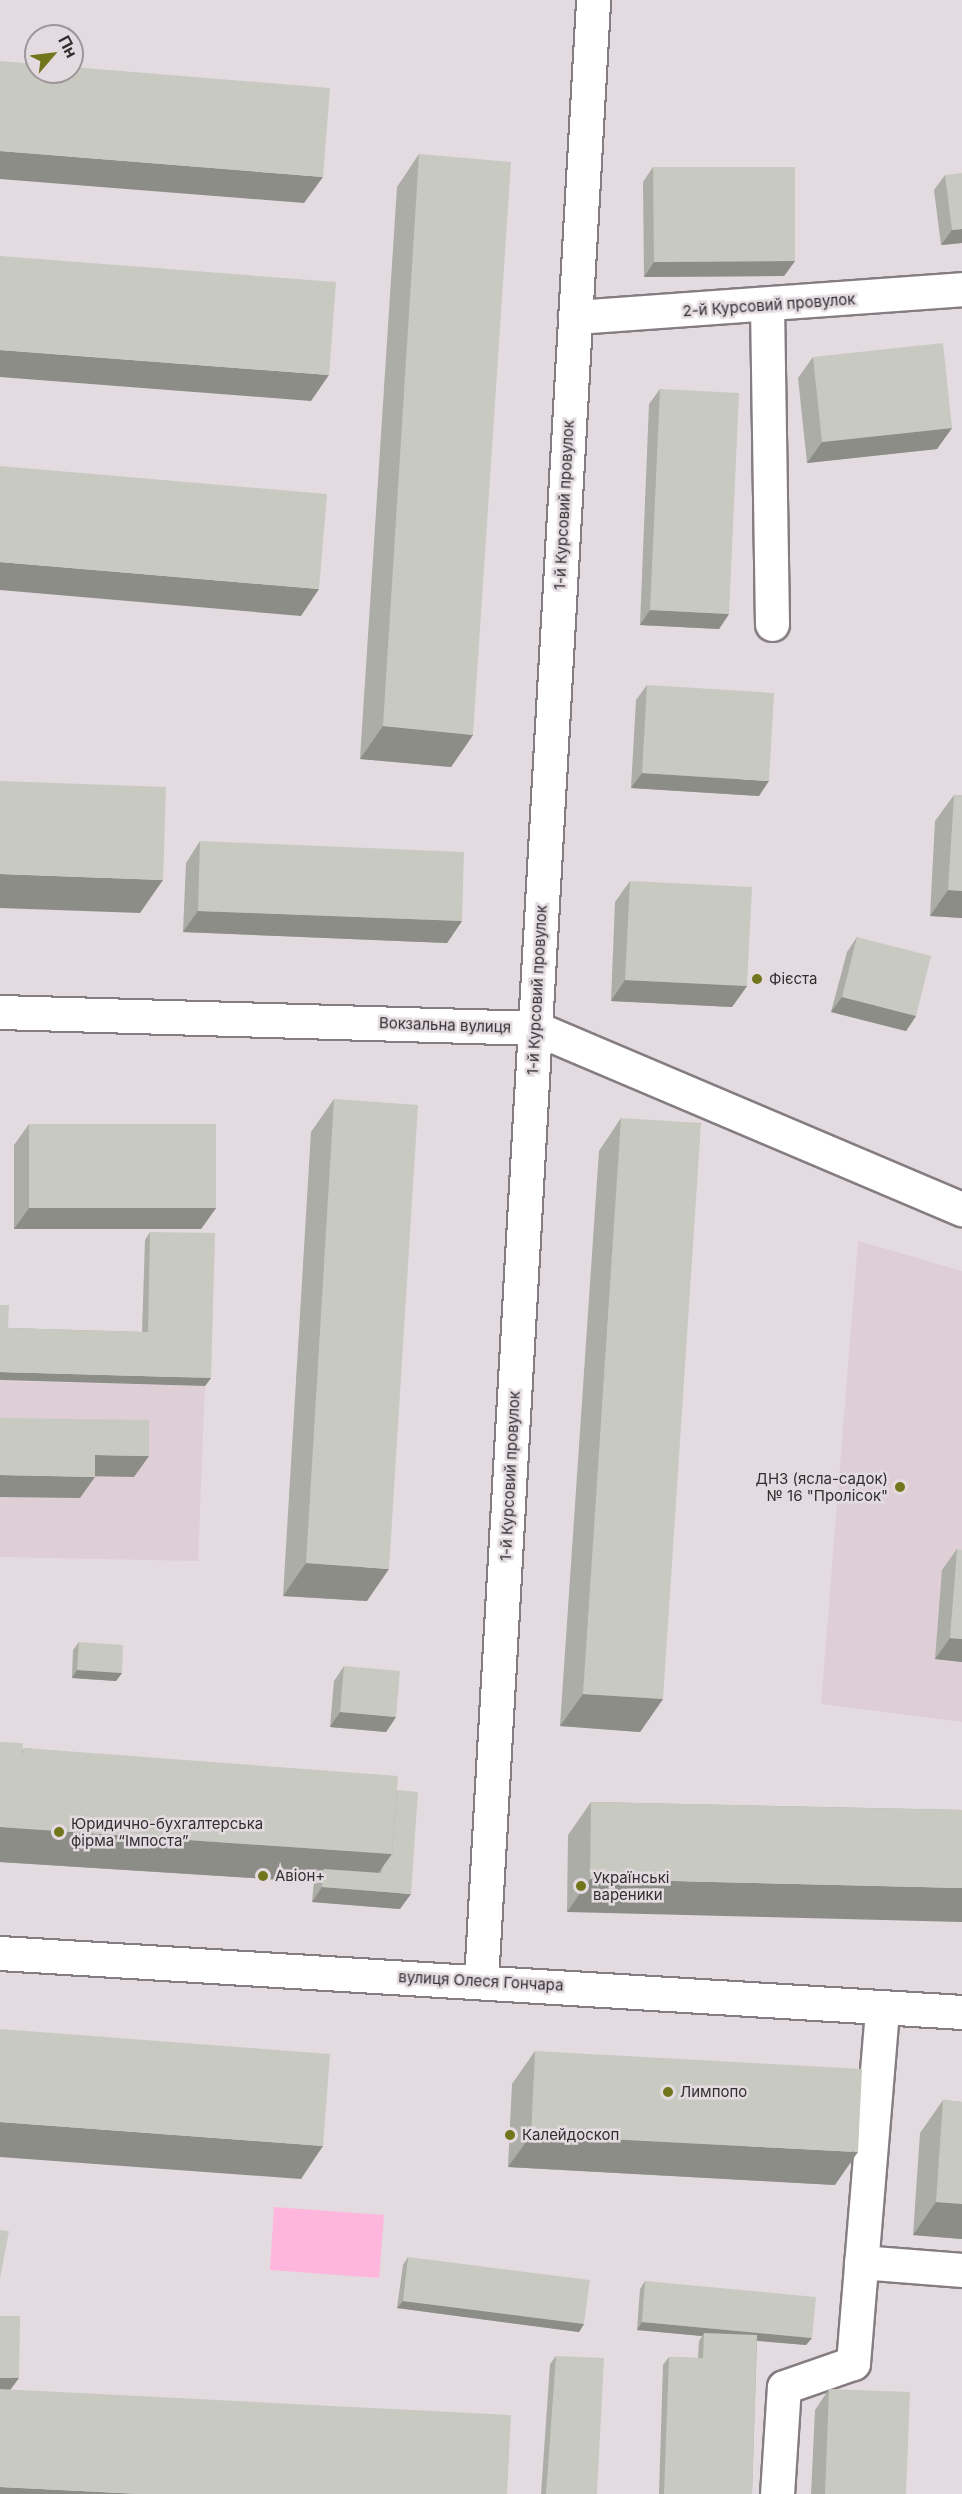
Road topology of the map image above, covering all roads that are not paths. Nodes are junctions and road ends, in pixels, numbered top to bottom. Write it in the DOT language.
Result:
graph roads {
  1 [pos="593,0"];
  2 [pos="961,297"];
  3 [pos="767,305"];
  4 [pos="575,317"];
  5 [pos="771,624"];
  6 [pos="0,1012"];
  7 [pos="535,1028"];
  8 [pos="962,1209"];
  9 [pos="0,1953"];
  10 [pos="481,1981"];
  11 [pos="882,2007"];
  12 [pos="962,2012"];
  13 [pos="861,2262"];
  14 [pos="962,2270"];
  15 [pos="777,2494"];
  1 -- 4 [label="street, 1-й Курсовий провулок"];
  2 -- 3 [label="street, 2-й Курсовий провулок"];
  3 -- 4 [label="street, 2-й Курсовий провулок"];
  3 -- 5 [label="street"];
  4 -- 7 [label="street, 1-й Курсовий провулок"];
  6 -- 7 [label="street, Вокзальна вулиця"];
  7 -- 8 [label="street, Вокзальна вулиця"];
  7 -- 10 [label="street, 1-й Курсовий провулок"];
  9 -- 10 [label="street, вулиця Олеся Гончара"];
  10 -- 11 [label="street, вулиця Олеся Гончара"];
  11 -- 12 [label="street, вулиця Олеся Гончара"];
  11 -- 13 [label="street"];
  13 -- 14 [label="street"];
  13 -- 15 [label="street"];
}
